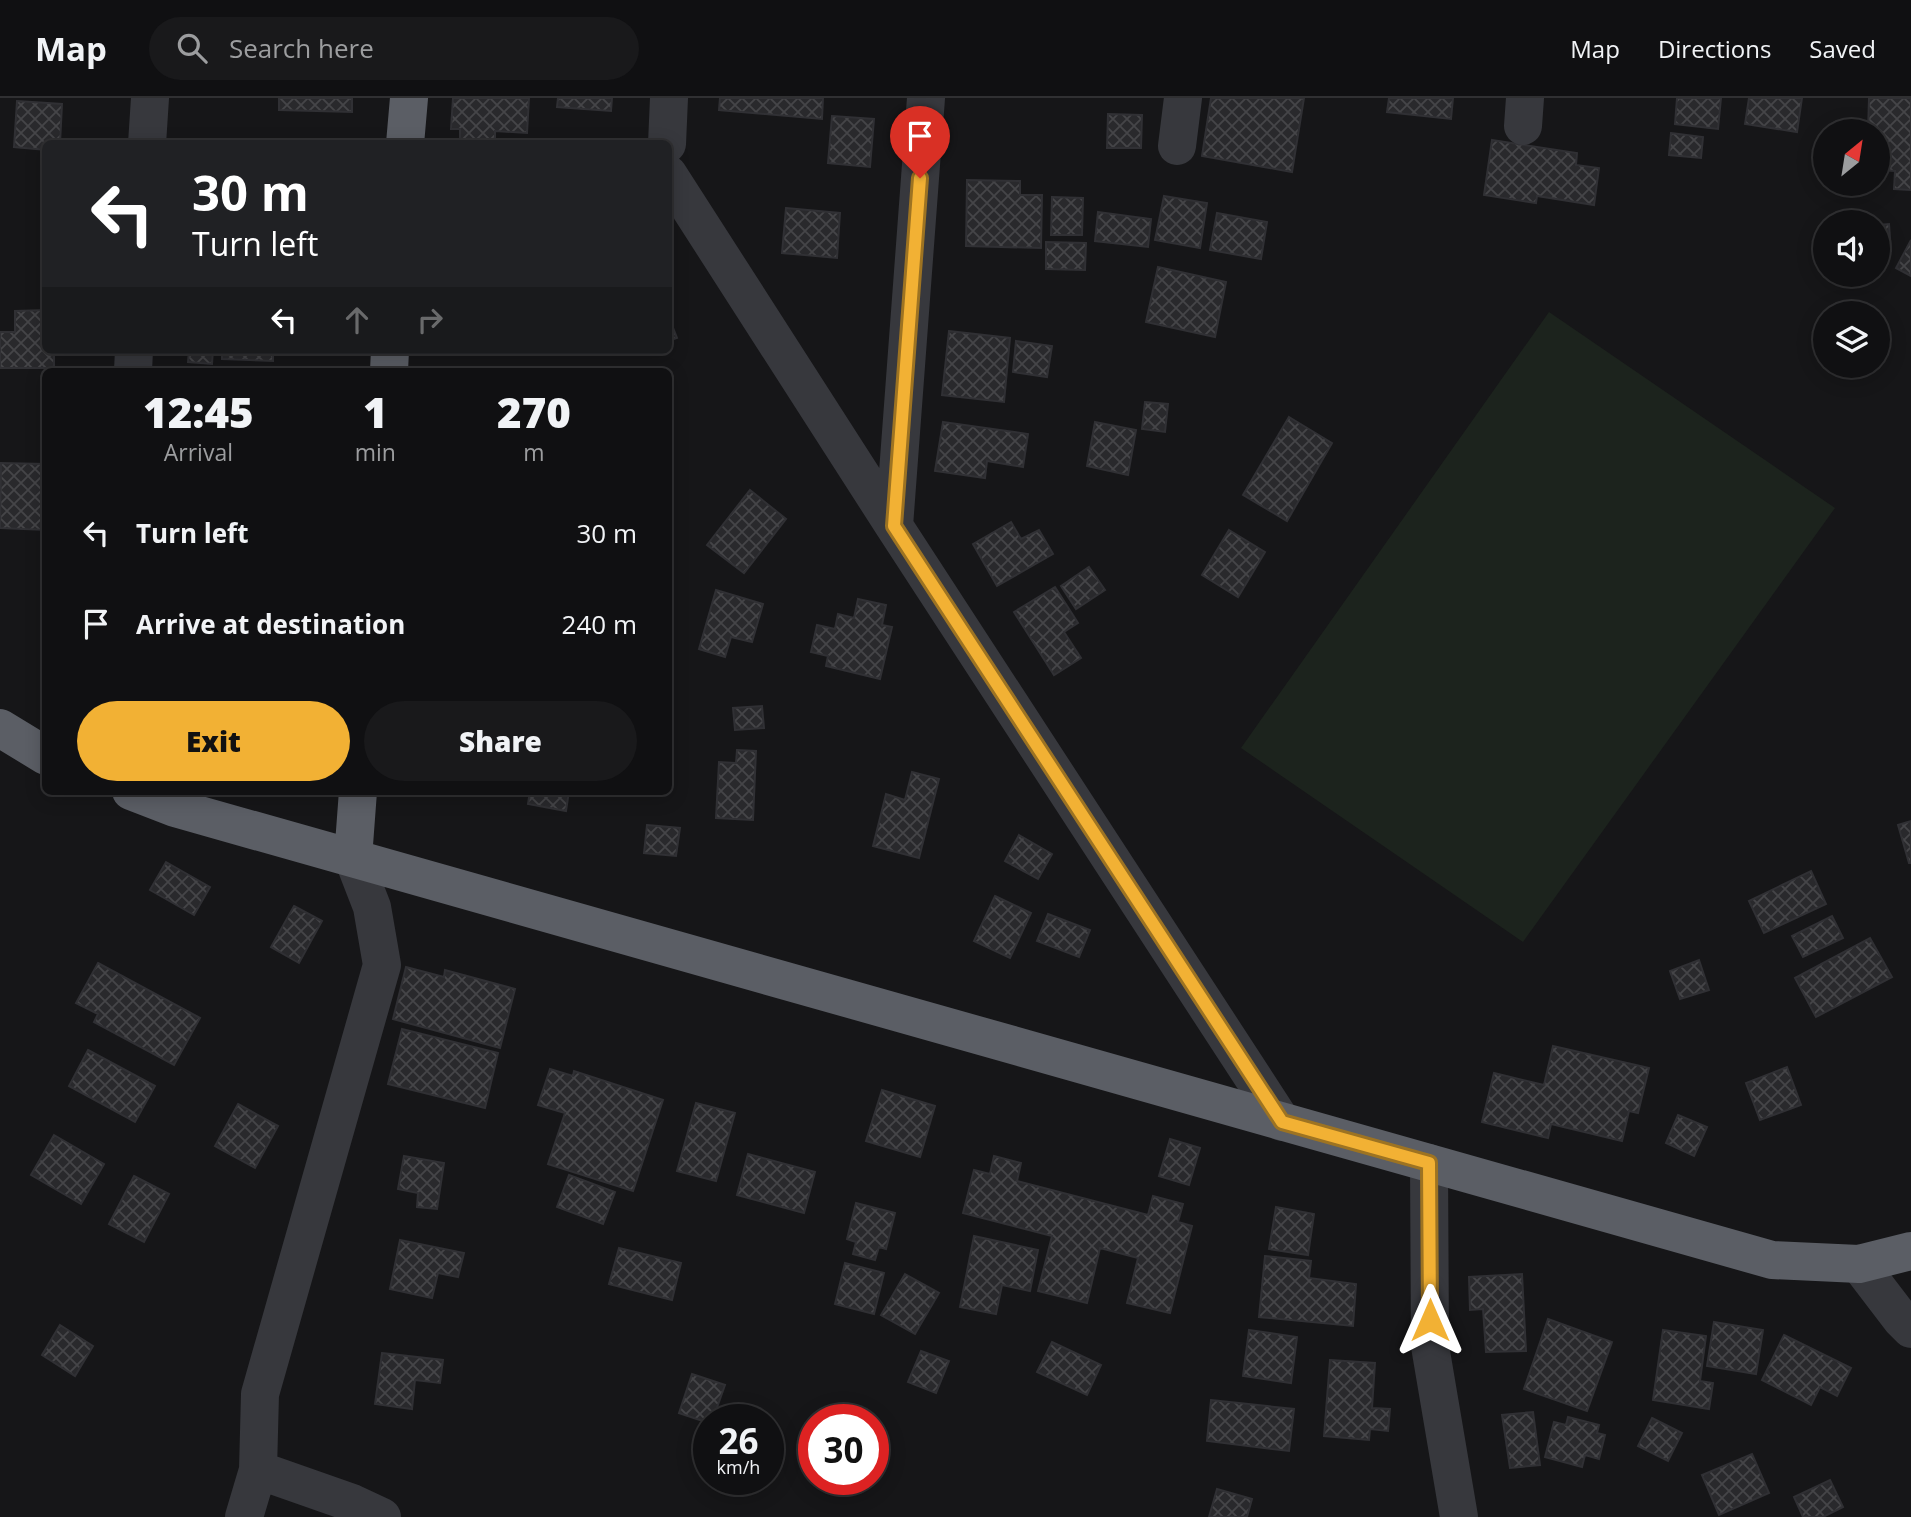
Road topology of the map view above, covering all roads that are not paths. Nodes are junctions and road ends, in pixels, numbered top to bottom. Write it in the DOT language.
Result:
graph roads {
  1 [pos="150,98"];
  2 [pos="409,98"];
  3 [pos="669,98"];
  4 [pos="926,98"];
  5 [pos="1183,98"];
  6 [pos="147,140"];
  7 [pos="405,140"];
  8 [pos="667,140"];
  9 [pos="1177,146"];
  10 [pos="672,180"];
  11 [pos="894,526"];
  12 [pos="0,727"];
  13 [pos="42,753"];
  14 [pos="141,795"];
  15 [pos="358,795"];
  16 [pos="353,858"];
  17 [pos="1282,1122"];
  18 [pos="1429,1163"];
  19 [pos="1911,1251"];
  20 [pos="1858,1264"];
  21 [pos="1911,1328"];
  22 [pos="258,1470"];
  23 [pos="244,1517"];
  24 [pos="382,1517"];
  25 [pos="1459,1517"];
  1 -- 6 [label="street"];
  2 -- 7 [label="highway"];
  3 -- 8 [label="street"];
  4 -- 11 [label="street"];
  5 -- 9 [label="street"];
  10 -- 11 [label="street"];
  11 -- 17 [label="street"];
  12 -- 13 [label="highway"];
  14 -- 16 [label="highway"];
  15 -- 16 [label="highway"];
  16 -- 17 [label="highway"];
  16 -- 22 [label="street"];
  17 -- 18 [label="highway"];
  18 -- 20 [label="highway"];
  18 -- 25 [label="street"];
  19 -- 20 [label="highway"];
  20 -- 21 [label="street"];
  22 -- 23 [label="street"];
  22 -- 24 [label="street"];
}
